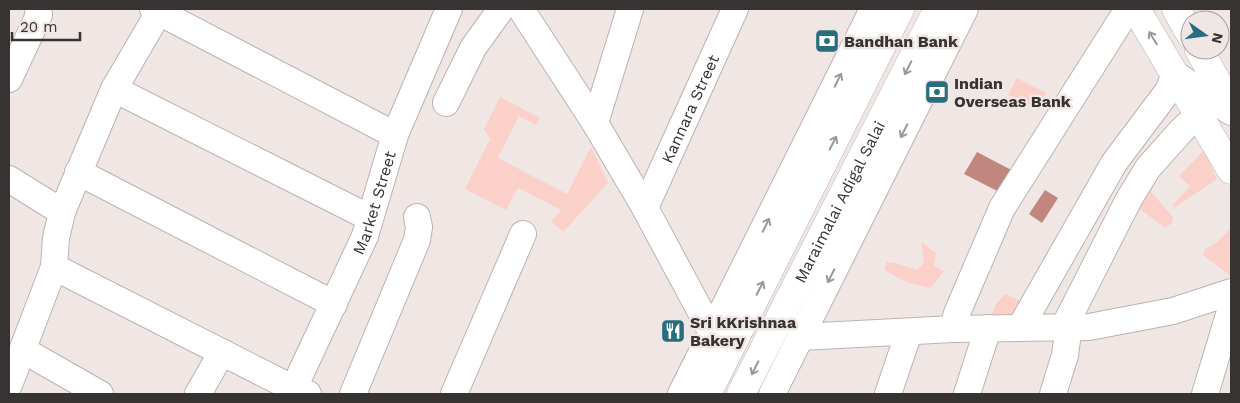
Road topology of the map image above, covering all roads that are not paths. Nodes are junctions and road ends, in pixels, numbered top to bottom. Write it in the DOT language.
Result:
graph roads {
  1 [pos="38,9"];
  2 [pos="449,9"];
  3 [pos="501,9"];
  4 [pos="521,9"];
  5 [pos="630,9"];
  6 [pos="736,9"];
  7 [pos="873,9"];
  8 [pos="900,9"];
  9 [pos="938,9"];
  10 [pos="965,9"];
  11 [pos="1128,9"];
  12 [pos="1136,9"];
  13 [pos="156,10"];
  14 [pos="1205,60"];
  15 [pos="1175,74"];
  16 [pos="9,79"];
  17 [pos="114,89"];
  18 [pos="446,103"];
  19 [pos="1231,106"];
  20 [pos="1199,114"];
  21 [pos="1231,114"];
  22 [pos="595,123"];
  23 [pos="395,135"];
  24 [pos="1231,170"];
  25 [pos="78,172"];
  26 [pos="9,178"];
  27 [pos="645,208"];
  28 [pos="62,212"];
  29 [pos="417,217"];
  30 [pos="370,218"];
  31 [pos="523,234"];
  32 [pos="54,267"];
  33 [pos="1231,292"];
  34 [pos="334,304"];
  35 [pos="1231,308"];
  36 [pos="1064,327"];
  37 [pos="953,328"];
  38 [pos="988,328"];
  39 [pos="1020,328"];
  40 [pos="909,332"];
  41 [pos="712,333"];
  42 [pos="801,337"];
  43 [pos="23,350"];
  44 [pos="222,352"];
  45 [pos="725,358"];
  46 [pos="9,386"];
  47 [pos="298,392"];
  48 [pos="100,394"];
  49 [pos="198,394"];
  50 [pos="353,394"];
  51 [pos="454,394"];
  52 [pos="681,394"];
  53 [pos="707,394"];
  54 [pos="741,394"];
  55 [pos="772,394"];
  56 [pos="888,394"];
  57 [pos="967,394"];
  58 [pos="1053,394"];
  59 [pos="1205,394"];
  1 -- 16 [label="street"];
  2 -- 23 [label="street, Market Street"];
  3 -- 18 [label="street"];
  4 -- 22 [label="street"];
  5 -- 22 [label="street"];
  6 -- 27 [label="street, Kannara Street"];
  41 -- 7 [label="street, one-way"];
  45 -- 8 [label="main road, Maraimalai Adigal Salai, one-way"];
  9 -- 54 [label="main road, Maraimalai Adigal Salai, one-way"];
  10 -- 42 [label="street, one-way"];
  11 -- 37 [label="street"];
  15 -- 12 [label="main road, one-way"];
  13 -- 17 [label="street"];
  13 -- 23 [label="street"];
  14 -- 19 [label="main road"];
  15 -- 20 [label="main road"];
  15 -- 21 [label="street"];
  15 -- 39 [label="street"];
  17 -- 25 [label="street"];
  17 -- 30 [label="street"];
  20 -- 21 [label="main road"];
  20 -- 24 [label="main road"];
  20 -- 36 [label="street"];
  22 -- 27 [label="street"];
  23 -- 30 [label="street, Market Street"];
  25 -- 28 [label="street"];
  25 -- 34 [label="street"];
  26 -- 28 [label="street"];
  27 -- 41 [label="street"];
  28 -- 32 [label="street"];
  29 -- 50 [label="street"];
  30 -- 34 [label="street, Market Street"];
  31 -- 51 [label="street"];
  32 -- 43 [label="street"];
  32 -- 44 [label="street"];
  33 -- 36 [label="street"];
  34 -- 47 [label="street, Market Street"];
  35 -- 59 [label="street"];
  36 -- 39 [label="street"];
  36 -- 58 [label="street"];
  37 -- 38 [label="street"];
  37 -- 40 [label="street"];
  38 -- 39 [label="street"];
  38 -- 57 [label="street"];
  40 -- 42 [label="street"];
  40 -- 56 [label="street"];
  41 -- 45 [label="street"];
  41 -- 52 [label="street"];
  42 -- 55 [label="street"];
  43 -- 46 [label="street"];
  43 -- 48 [label="street"];
  44 -- 47 [label="street"];
  44 -- 49 [label="street"];
  45 -- 53 [label="main road, Maraimalai Adigal Salai"];
}
